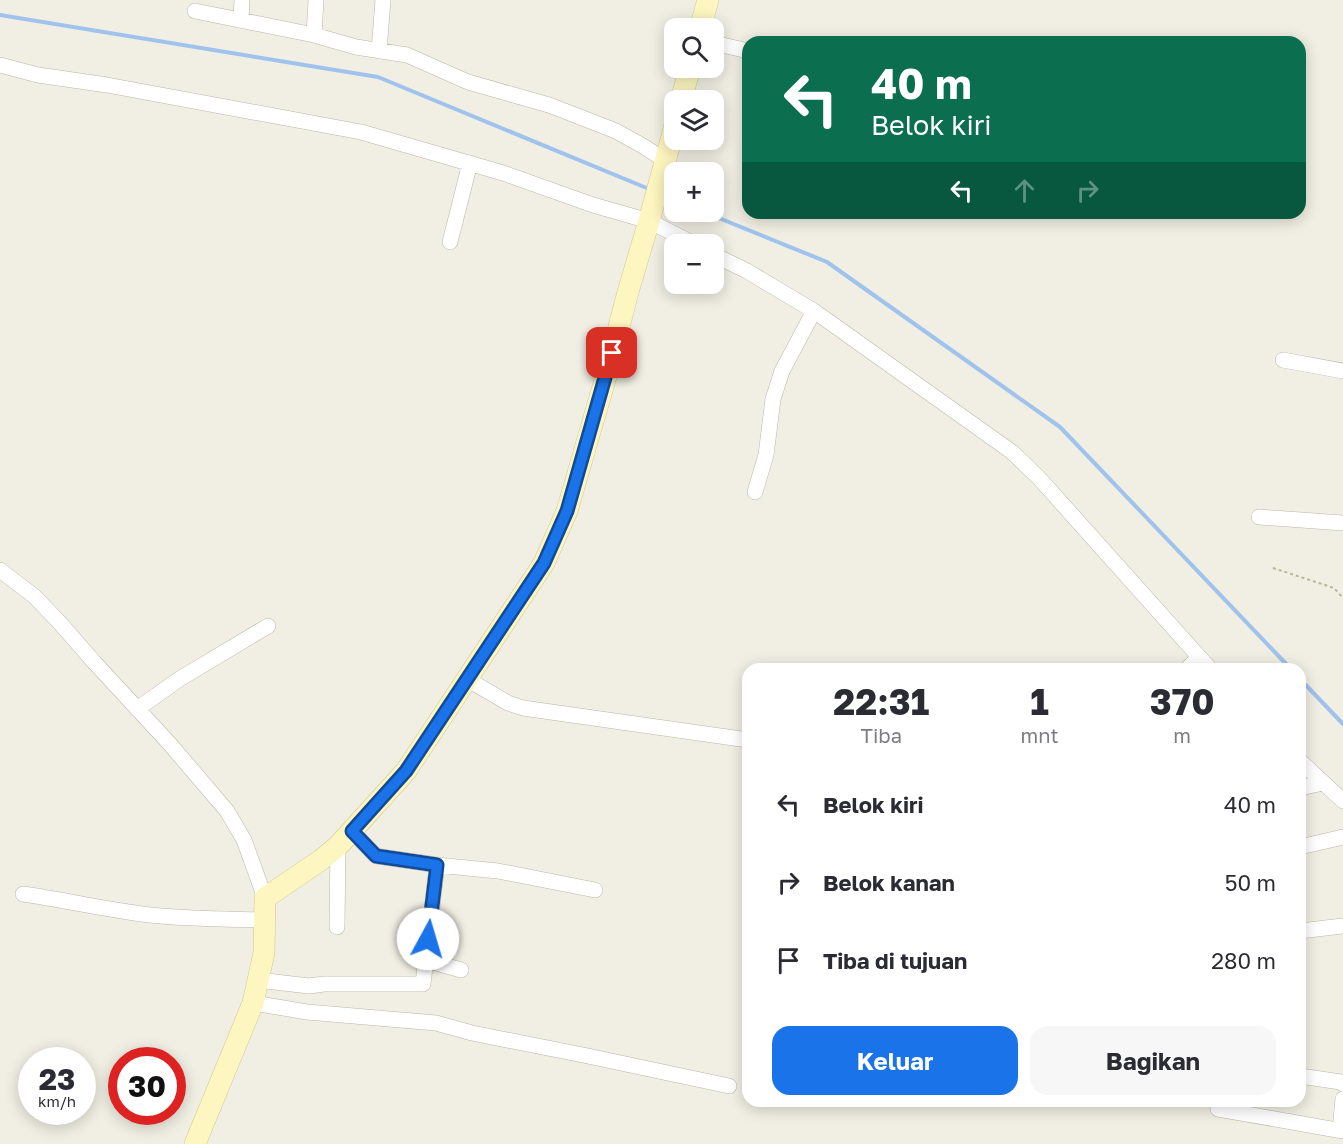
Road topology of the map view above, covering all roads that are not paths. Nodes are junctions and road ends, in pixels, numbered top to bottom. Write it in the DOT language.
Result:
graph roads {
  1 [pos="242,0"];
  2 [pos="316,0"];
  3 [pos="383,0"];
  4 [pos="708,0"];
  5 [pos="195,11"];
  6 [pos="703,18"];
  7 [pos="241,20"];
  8 [pos="314,35"];
  9 [pos="724,45"];
  10 [pos="742,50"];
  11 [pos="380,51"];
  12 [pos="0,65"];
  13 [pos="664,162"];
  14 [pos="470,163"];
  15 [pos="664,167"];
  16 [pos="651,215"];
  17 [pos="679,234"];
  18 [pos="450,242"];
  19 [pos="724,260"];
  20 [pos="814,311"];
  21 [pos="1282,360"];
  22 [pos="1343,371"];
  23 [pos="755,492"];
  24 [pos="1259,517"];
  25 [pos="1343,523"];
  26 [pos="0,570"];
  27 [pos="268,626"];
  28 [pos="1198,658"];
  29 [pos="1193,663"];
  30 [pos="1203,663"];
  31 [pos="467,679"];
  32 [pos="137,709"];
  33 [pos="742,739"];
  34 [pos="1306,767"];
  35 [pos="1323,783"];
  36 [pos="1306,787"];
  37 [pos="1343,801"];
  38 [pos="1343,837"];
  39 [pos="345,838"];
  40 [pos="1306,846"];
  41 [pos="437,865"];
  42 [pos="595,890"];
  43 [pos="23,894"];
  44 [pos="265,898"];
  45 [pos="265,920"];
  46 [pos="1343,926"];
  47 [pos="338,927"];
  48 [pos="1306,930"];
  49 [pos="426,960"];
  50 [pos="461,970"];
  51 [pos="258,980"];
  52 [pos="253,1003"];
  53 [pos="1306,1077"];
  54 [pos="1343,1084"];
  55 [pos="729,1086"];
  56 [pos="1343,1099"];
  57 [pos="1218,1109"];
  58 [pos="1342,1130"];
  59 [pos="198,1138"];
  1 -- 7 [label="street"];
  2 -- 8 [label="street"];
  3 -- 11 [label="street"];
  4 -- 6 [label="street"];
  5 -- 7 [label="street"];
  7 -- 8 [label="street"];
  8 -- 11 [label="street"];
  9 -- 10 [label="street"];
  11 -- 13 [label="street"];
  12 -- 14 [label="street"];
  14 -- 16 [label="street"];
  14 -- 18 [label="street"];
  15 -- 16 [label="street"];
  16 -- 17 [label="street"];
  16 -- 31 [label="street"];
  19 -- 20 [label="street"];
  20 -- 23 [label="street"];
  20 -- 28 [label="street"];
  21 -- 22 [label="street"];
  24 -- 25 [label="street"];
  26 -- 32 [label="street"];
  27 -- 32 [label="street"];
  28 -- 29 [label="street"];
  28 -- 30 [label="street"];
  31 -- 33 [label="street"];
  31 -- 39 [label="street"];
  32 -- 44 [label="street"];
  34 -- 35 [label="street"];
  35 -- 36 [label="street"];
  35 -- 37 [label="street"];
  38 -- 40 [label="street"];
  39 -- 41 [label="street"];
  39 -- 44 [label="street"];
  39 -- 47 [label="street"];
  41 -- 42 [label="street"];
  41 -- 49 [label="street"];
  43 -- 45 [label="street"];
  44 -- 45 [label="street"];
  45 -- 51 [label="street"];
  46 -- 48 [label="street"];
  49 -- 50 [label="street"];
  49 -- 51 [label="street"];
  51 -- 52 [label="street"];
  52 -- 55 [label="street"];
  52 -- 59 [label="street"];
  53 -- 54 [label="street"];
  56 -- 58 [label="street"];
  57 -- 58 [label="street"];
}
